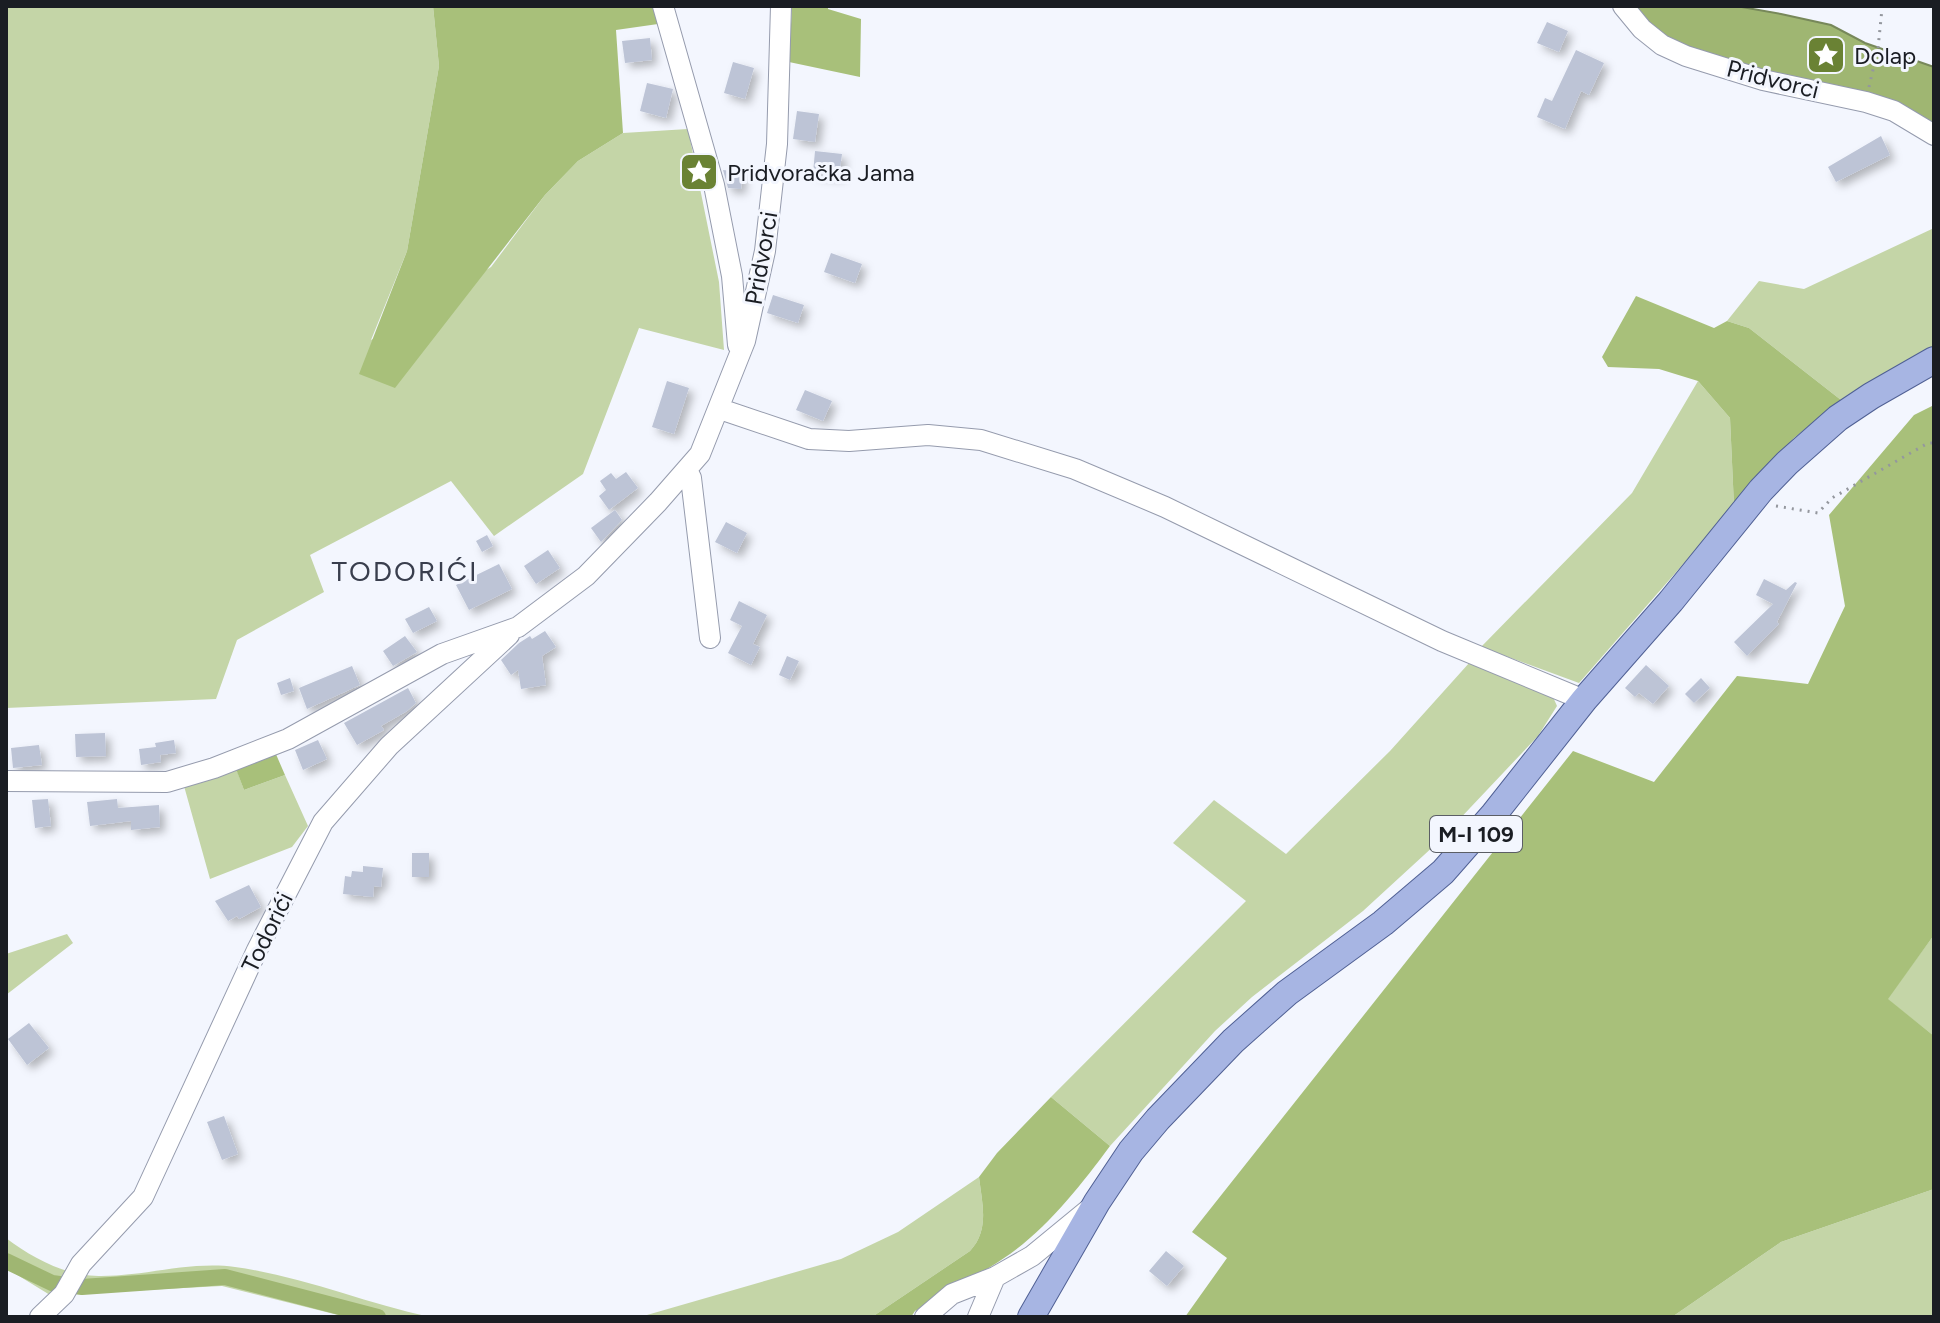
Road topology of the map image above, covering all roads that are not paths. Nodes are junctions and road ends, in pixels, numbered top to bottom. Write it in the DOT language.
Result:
graph roads {
  1 [pos="663,6"];
  2 [pos="781,6"];
  3 [pos="1623,6"];
  4 [pos="1934,135"];
  5 [pos="739,357"];
  6 [pos="1934,360"];
  7 [pos="720,409"];
  8 [pos="687,470"];
  9 [pos="518,627"];
  10 [pos="710,638"];
  11 [pos="1584,700"];
  12 [pos="6,781"];
  13 [pos="1097,1202"];
  14 [pos="995,1277"];
  15 [pos="40,1317"];
  16 [pos="925,1317"];
  17 [pos="978,1317"];
  18 [pos="1031,1317"];
  1 -- 5 [label="street"];
  2 -- 5 [label="street, Pridvorci"];
  3 -- 4 [label="street, Pridvorci"];
  5 -- 7 [label="street, Pridvorci"];
  6 -- 11 [label="main road, M-I 109"];
  7 -- 8 [label="street, Todorići"];
  7 -- 11 [label="street"];
  8 -- 9 [label="street, Todorići"];
  8 -- 10 [label="street"];
  9 -- 12 [label="street, Todorići"];
  9 -- 15 [label="street, Todorići"];
  11 -- 13 [label="main road, M-I 109"];
  13 -- 14 [label="street"];
  13 -- 18 [label="main road, M-I 109"];
  14 -- 16 [label="street"];
  14 -- 17 [label="street"];
}
